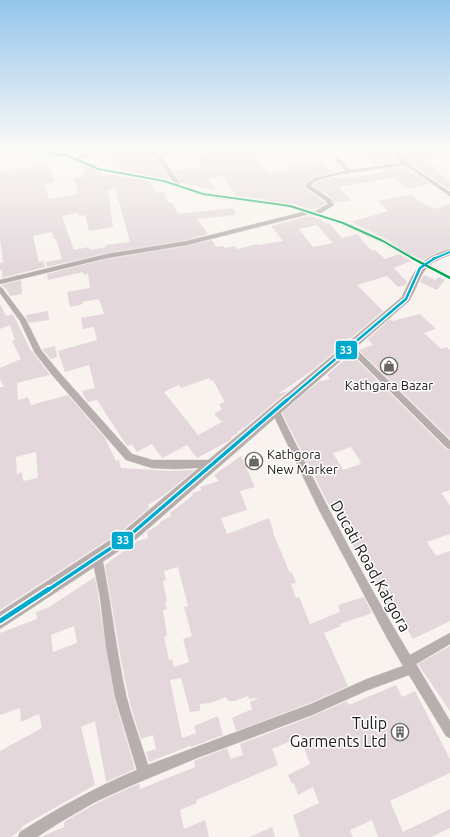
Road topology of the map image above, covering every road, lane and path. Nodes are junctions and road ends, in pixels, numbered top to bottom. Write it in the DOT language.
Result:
graph roads {
  1 [pos="188,189"];
  2 [pos="312,189"];
  3 [pos="312,213"];
  4 [pos="450,252"];
  5 [pos="423,264"];
  6 [pos="0,277"];
  7 [pos="12,278"];
  8 [pos="450,278"];
  9 [pos="0,282"];
  10 [pos="0,289"];
  11 [pos="350,347"];
  12 [pos="275,410"];
  13 [pos="450,446"];
  14 [pos="214,464"];
  15 [pos="97,557"];
  16 [pos="0,621"];
  17 [pos="450,638"];
  18 [pos="410,666"];
  19 [pos="450,732"];
  20 [pos="145,774"];
  21 [pos="25,837"];
  1 -- 3 [label="street"];
  2 -- 3 [label="street"];
  3 -- 5 [label="street"];
  3 -- 7 [label="street"];
  4 -- 5 [label="main road"];
  5 -- 8 [label="street"];
  5 -- 11 [label="main road"];
  6 -- 7 [label="street"];
  7 -- 9 [label="street"];
  10 -- 14 [label="street"];
  11 -- 12 [label="main road"];
  11 -- 13 [label="street"];
  12 -- 14 [label="main road"];
  12 -- 18 [label="street, Ducati Road,Katgora"];
  14 -- 15 [label="main road"];
  15 -- 16 [label="main road"];
  15 -- 20 [label="street"];
  17 -- 18 [label="street"];
  18 -- 19 [label="street, Ducati Road,Katgora"];
  18 -- 20 [label="street"];
  20 -- 21 [label="street"];
}
